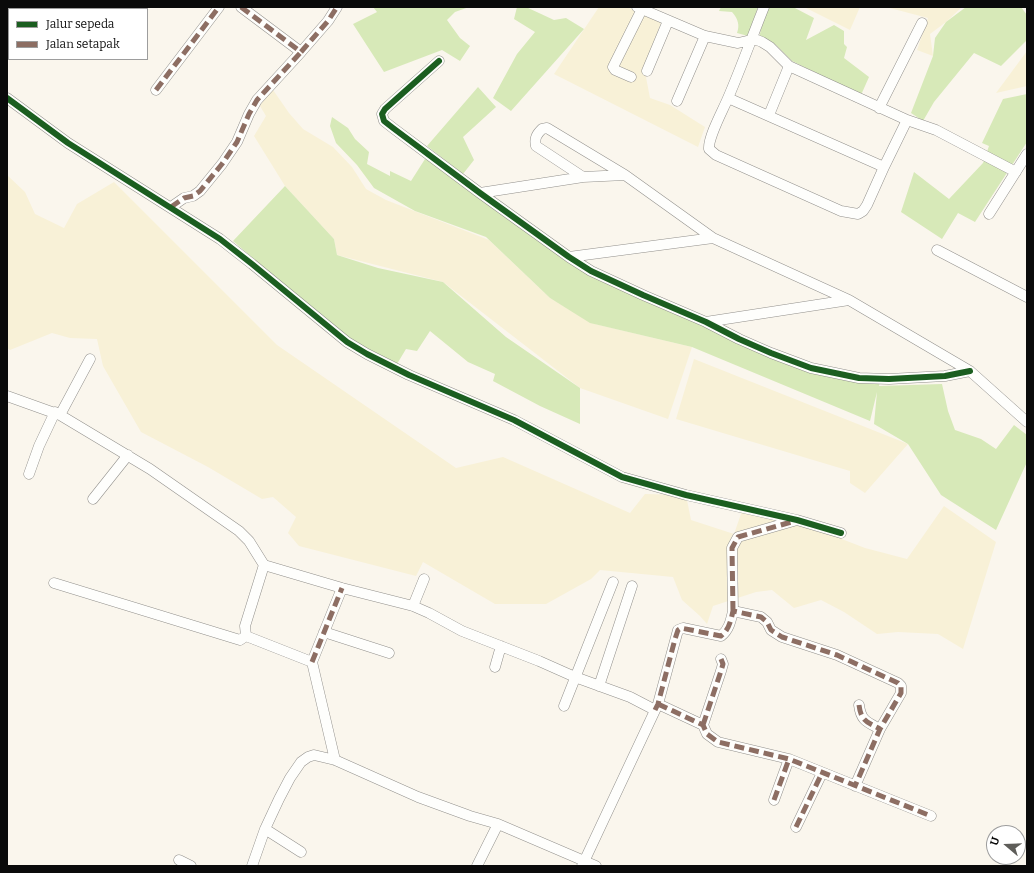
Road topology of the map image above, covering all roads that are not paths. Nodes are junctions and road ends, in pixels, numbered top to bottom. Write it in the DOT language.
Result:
graph roads {
  1 [pos="219,7"];
  2 [pos="241,7"];
  3 [pos="337,7"];
  4 [pos="764,7"];
  5 [pos="639,8"];
  6 [pos="668,21"];
  7 [pos="922,23"];
  8 [pos="706,36"];
  9 [pos="752,37"];
  10 [pos="301,52"];
  11 [pos="439,61"];
  12 [pos="789,66"];
  13 [pos="647,71"];
  14 [pos="631,77"];
  15 [pos="156,90"];
  16 [pos="7,98"];
  17 [pos="728,98"];
  18 [pos="677,101"];
  19 [pos="879,108"];
  20 [pos="770,115"];
  21 [pos="907,120"];
  22 [pos="1027,154"];
  23 [pos="884,167"];
  24 [pos="1016,172"];
  25 [pos="625,174"];
  26 [pos="583,177"];
  27 [pos="480,193"];
  28 [pos="171,207"];
  29 [pos="989,214"];
  30 [pos="713,238"];
  31 [pos="937,250"];
  32 [pos="569,257"];
  33 [pos="1027,297"];
  34 [pos="849,300"];
  35 [pos="706,322"];
  36 [pos="90,359"];
  37 [pos="970,371"];
  38 [pos="7,396"];
  39 [pos="58,414"];
  40 [pos="1027,422"];
  41 [pos="128,455"];
  42 [pos="29,474"];
  43 [pos="93,499"];
  44 [pos="797,520"];
  45 [pos="841,533"];
  46 [pos="264,565"];
  47 [pos="424,579"];
  48 [pos="613,582"];
  49 [pos="54,584"];
  50 [pos="632,586"];
  51 [pos="342,588"];
  52 [pos="413,606"];
  53 [pos="733,611"];
  54 [pos="324,632"];
  55 [pos="246,636"];
  56 [pos="501,646"];
  57 [pos="389,653"];
  58 [pos="721,659"];
  59 [pos="312,662"];
  60 [pos="495,667"];
  61 [pos="575,677"];
  62 [pos="599,686"];
  63 [pos="859,705"];
  64 [pos="564,706"];
  65 [pos="657,707"];
  66 [pos="703,725"];
  67 [pos="880,729"];
  68 [pos="789,759"];
  69 [pos="335,760"];
  70 [pos="822,773"];
  71 [pos="855,786"];
  72 [pos="774,800"];
  73 [pos="931,816"];
  74 [pos="498,824"];
  75 [pos="796,826"];
  76 [pos="265,829"];
  77 [pos="301,852"];
  78 [pos="179,860"];
  79 [pos="583,864"];
  80 [pos="192,866"];
  81 [pos="252,866"];
  82 [pos="476,866"];
  83 [pos="596,866"];
  1 -- 15 [label="street"];
  2 -- 10 [label="street"];
  3 -- 10 [label="street"];
  4 -- 9 [label="street"];
  5 -- 6 [label="street"];
  5 -- 14 [label="street"];
  6 -- 8 [label="street"];
  6 -- 13 [label="street"];
  7 -- 19 [label="street"];
  8 -- 9 [label="street"];
  8 -- 18 [label="street"];
  9 -- 12 [label="street"];
  9 -- 17 [label="street"];
  10 -- 28 [label="street"];
  11 -- 27 [label="street"];
  12 -- 19 [label="street"];
  12 -- 20 [label="street"];
  16 -- 28 [label="street"];
  17 -- 20 [label="street"];
  17 -- 23 [label="street"];
  19 -- 21 [label="street"];
  20 -- 23 [label="street"];
  21 -- 23 [label="street"];
  21 -- 24 [label="street"];
  22 -- 24 [label="street"];
  24 -- 29 [label="street"];
  25 -- 26 [label="street"];
  25 -- 26 [label="street"];
  25 -- 30 [label="street"];
  26 -- 27 [label="street"];
  27 -- 32 [label="street"];
  28 -- 44 [label="street"];
  30 -- 32 [label="street"];
  30 -- 34 [label="street"];
  31 -- 33 [label="street"];
  32 -- 35 [label="street"];
  34 -- 35 [label="street"];
  34 -- 37 [label="street"];
  35 -- 37 [label="street"];
  36 -- 39 [label="street"];
  37 -- 40 [label="street"];
  38 -- 39 [label="street"];
  39 -- 41 [label="street"];
  39 -- 42 [label="street"];
  41 -- 43 [label="street"];
  41 -- 46 [label="street"];
  44 -- 45 [label="street"];
  44 -- 53 [label="street"];
  46 -- 51 [label="street"];
  46 -- 55 [label="street"];
  47 -- 52 [label="street"];
  48 -- 61 [label="street"];
  49 -- 55 [label="street"];
  50 -- 62 [label="street"];
  51 -- 52 [label="street"];
  51 -- 54 [label="street"];
  52 -- 56 [label="street"];
  53 -- 65 [label="street"];
  53 -- 67 [label="street"];
  54 -- 57 [label="street"];
  54 -- 59 [label="street"];
  55 -- 59 [label="street"];
  56 -- 60 [label="street"];
  56 -- 61 [label="street"];
  58 -- 66 [label="street"];
  59 -- 69 [label="street"];
  61 -- 62 [label="street"];
  61 -- 64 [label="street"];
  62 -- 65 [label="street"];
  63 -- 67 [label="street"];
  65 -- 66 [label="street"];
  65 -- 79 [label="street"];
  66 -- 68 [label="street"];
  67 -- 71 [label="street"];
  68 -- 70 [label="street"];
  68 -- 72 [label="street"];
  69 -- 74 [label="street"];
  69 -- 76 [label="street"];
  70 -- 71 [label="street"];
  70 -- 75 [label="street"];
  71 -- 73 [label="street"];
  74 -- 79 [label="street"];
  74 -- 82 [label="street"];
  76 -- 77 [label="street"];
  76 -- 81 [label="street"];
  78 -- 80 [label="street"];
  79 -- 83 [label="street"];
}
